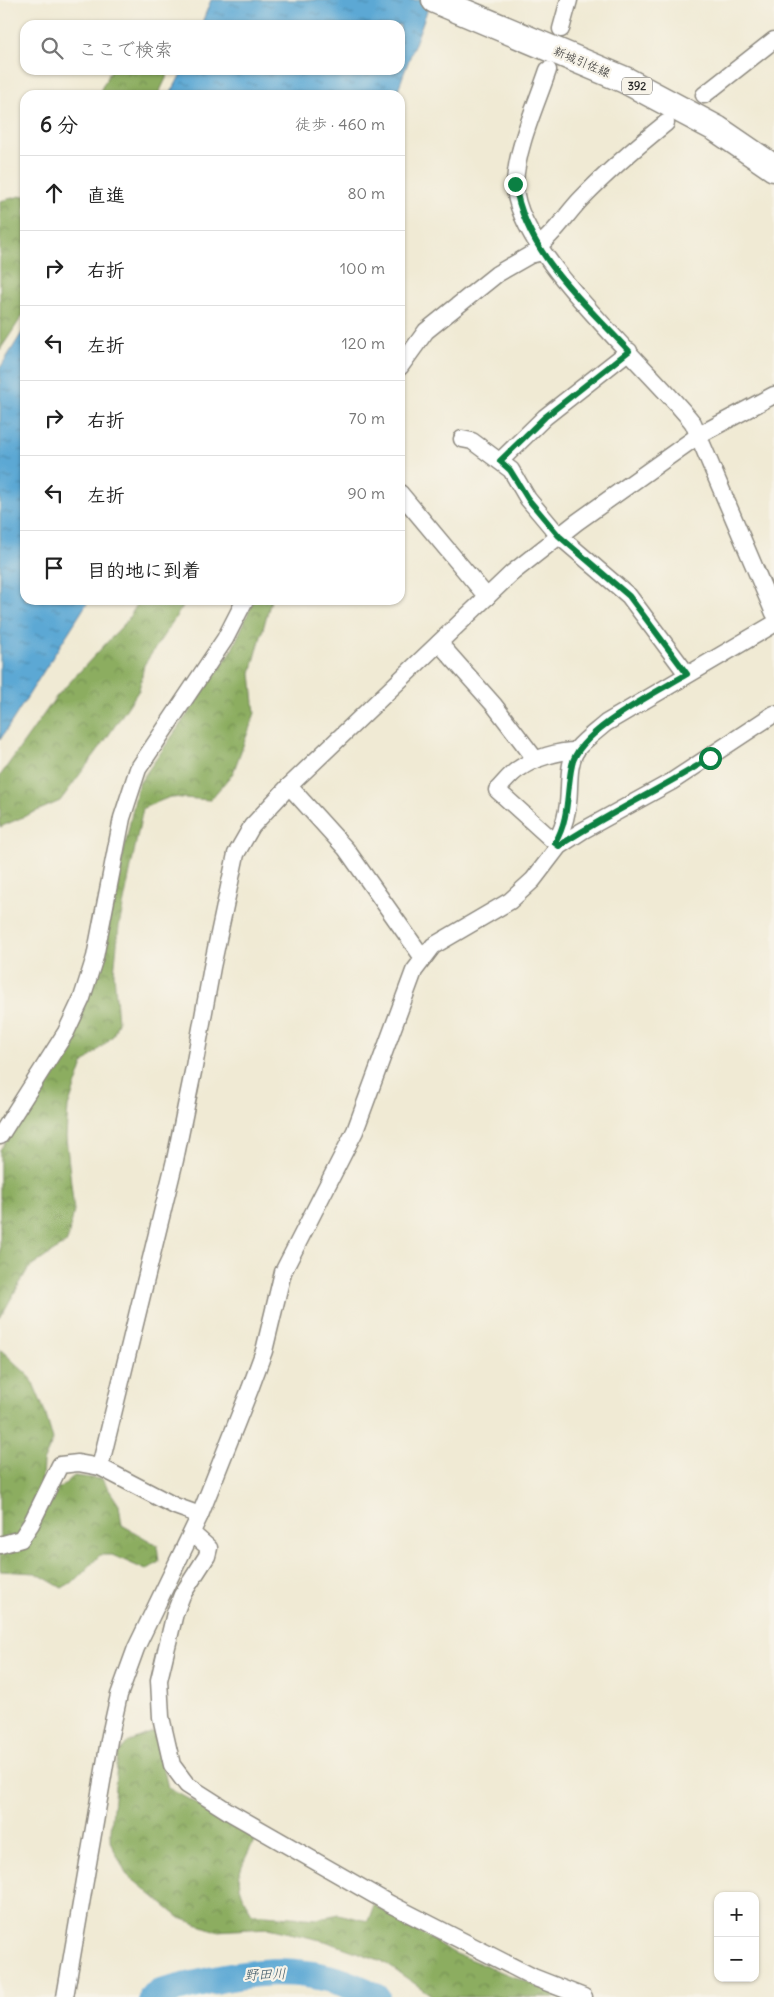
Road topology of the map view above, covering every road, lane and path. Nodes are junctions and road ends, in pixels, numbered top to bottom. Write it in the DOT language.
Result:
graph roads {
  1 [pos="435,0"];
  2 [pos="569,0"];
  3 [pos="561,29"];
  4 [pos="774,40"];
  5 [pos="548,70"];
  6 [pos="704,95"];
  7 [pos="666,123"];
  8 [pos="774,168"];
  9 [pos="540,249"];
  10 [pos="629,351"];
  11 [pos="405,361"];
  12 [pos="774,395"];
  13 [pos="699,434"];
  14 [pos="462,439"];
  15 [pos="500,461"];
  16 [pos="405,499"];
  17 [pos="559,536"];
  18 [pos="487,597"];
  19 [pos="243,605"];
  20 [pos="774,612"];
  21 [pos="774,624"];
  22 [pos="439,643"];
  23 [pos="687,674"];
  24 [pos="774,714"];
  25 [pos="576,751"];
  26 [pos="536,760"];
  27 [pos="289,786"];
  28 [pos="557,845"];
  29 [pos="423,958"];
  30 [pos="0,1136"];
  31 [pos="100,1467"];
  32 [pos="200,1515"];
  33 [pos="192,1533"];
  34 [pos="0,1545"];
  35 [pos="65,1997"];
  36 [pos="584,1997"];
  1 -- 8 [label="main road, 新城引佐線 / 392"];
  2 -- 3 [label="street"];
  4 -- 6 [label="street"];
  5 -- 9 [label="street"];
  7 -- 9 [label="street"];
  9 -- 10 [label="street"];
  9 -- 11 [label="street"];
  10 -- 13 [label="street"];
  10 -- 15 [label="street"];
  12 -- 13 [label="street"];
  13 -- 17 [label="street"];
  13 -- 20 [label="street"];
  14 -- 15 [label="street"];
  15 -- 17 [label="street"];
  16 -- 18 [label="street"];
  17 -- 18 [label="street"];
  17 -- 23 [label="street"];
  18 -- 22 [label="street"];
  19 -- 30 [label="street"];
  21 -- 23 [label="street"];
  22 -- 26 [label="street"];
  22 -- 27 [label="street"];
  23 -- 25 [label="street"];
  24 -- 28 [label="street"];
  25 -- 26 [label="street"];
  25 -- 28 [label="street"];
  26 -- 28 [label="street"];
  27 -- 29 [label="street"];
  27 -- 31 [label="street"];
  28 -- 29 [label="street"];
  29 -- 32 [label="street"];
  31 -- 32 [label="street"];
  31 -- 34 [label="street"];
  32 -- 33 [label="street"];
  33 -- 35 [label="street"];
  33 -- 36 [label="street"];
}
